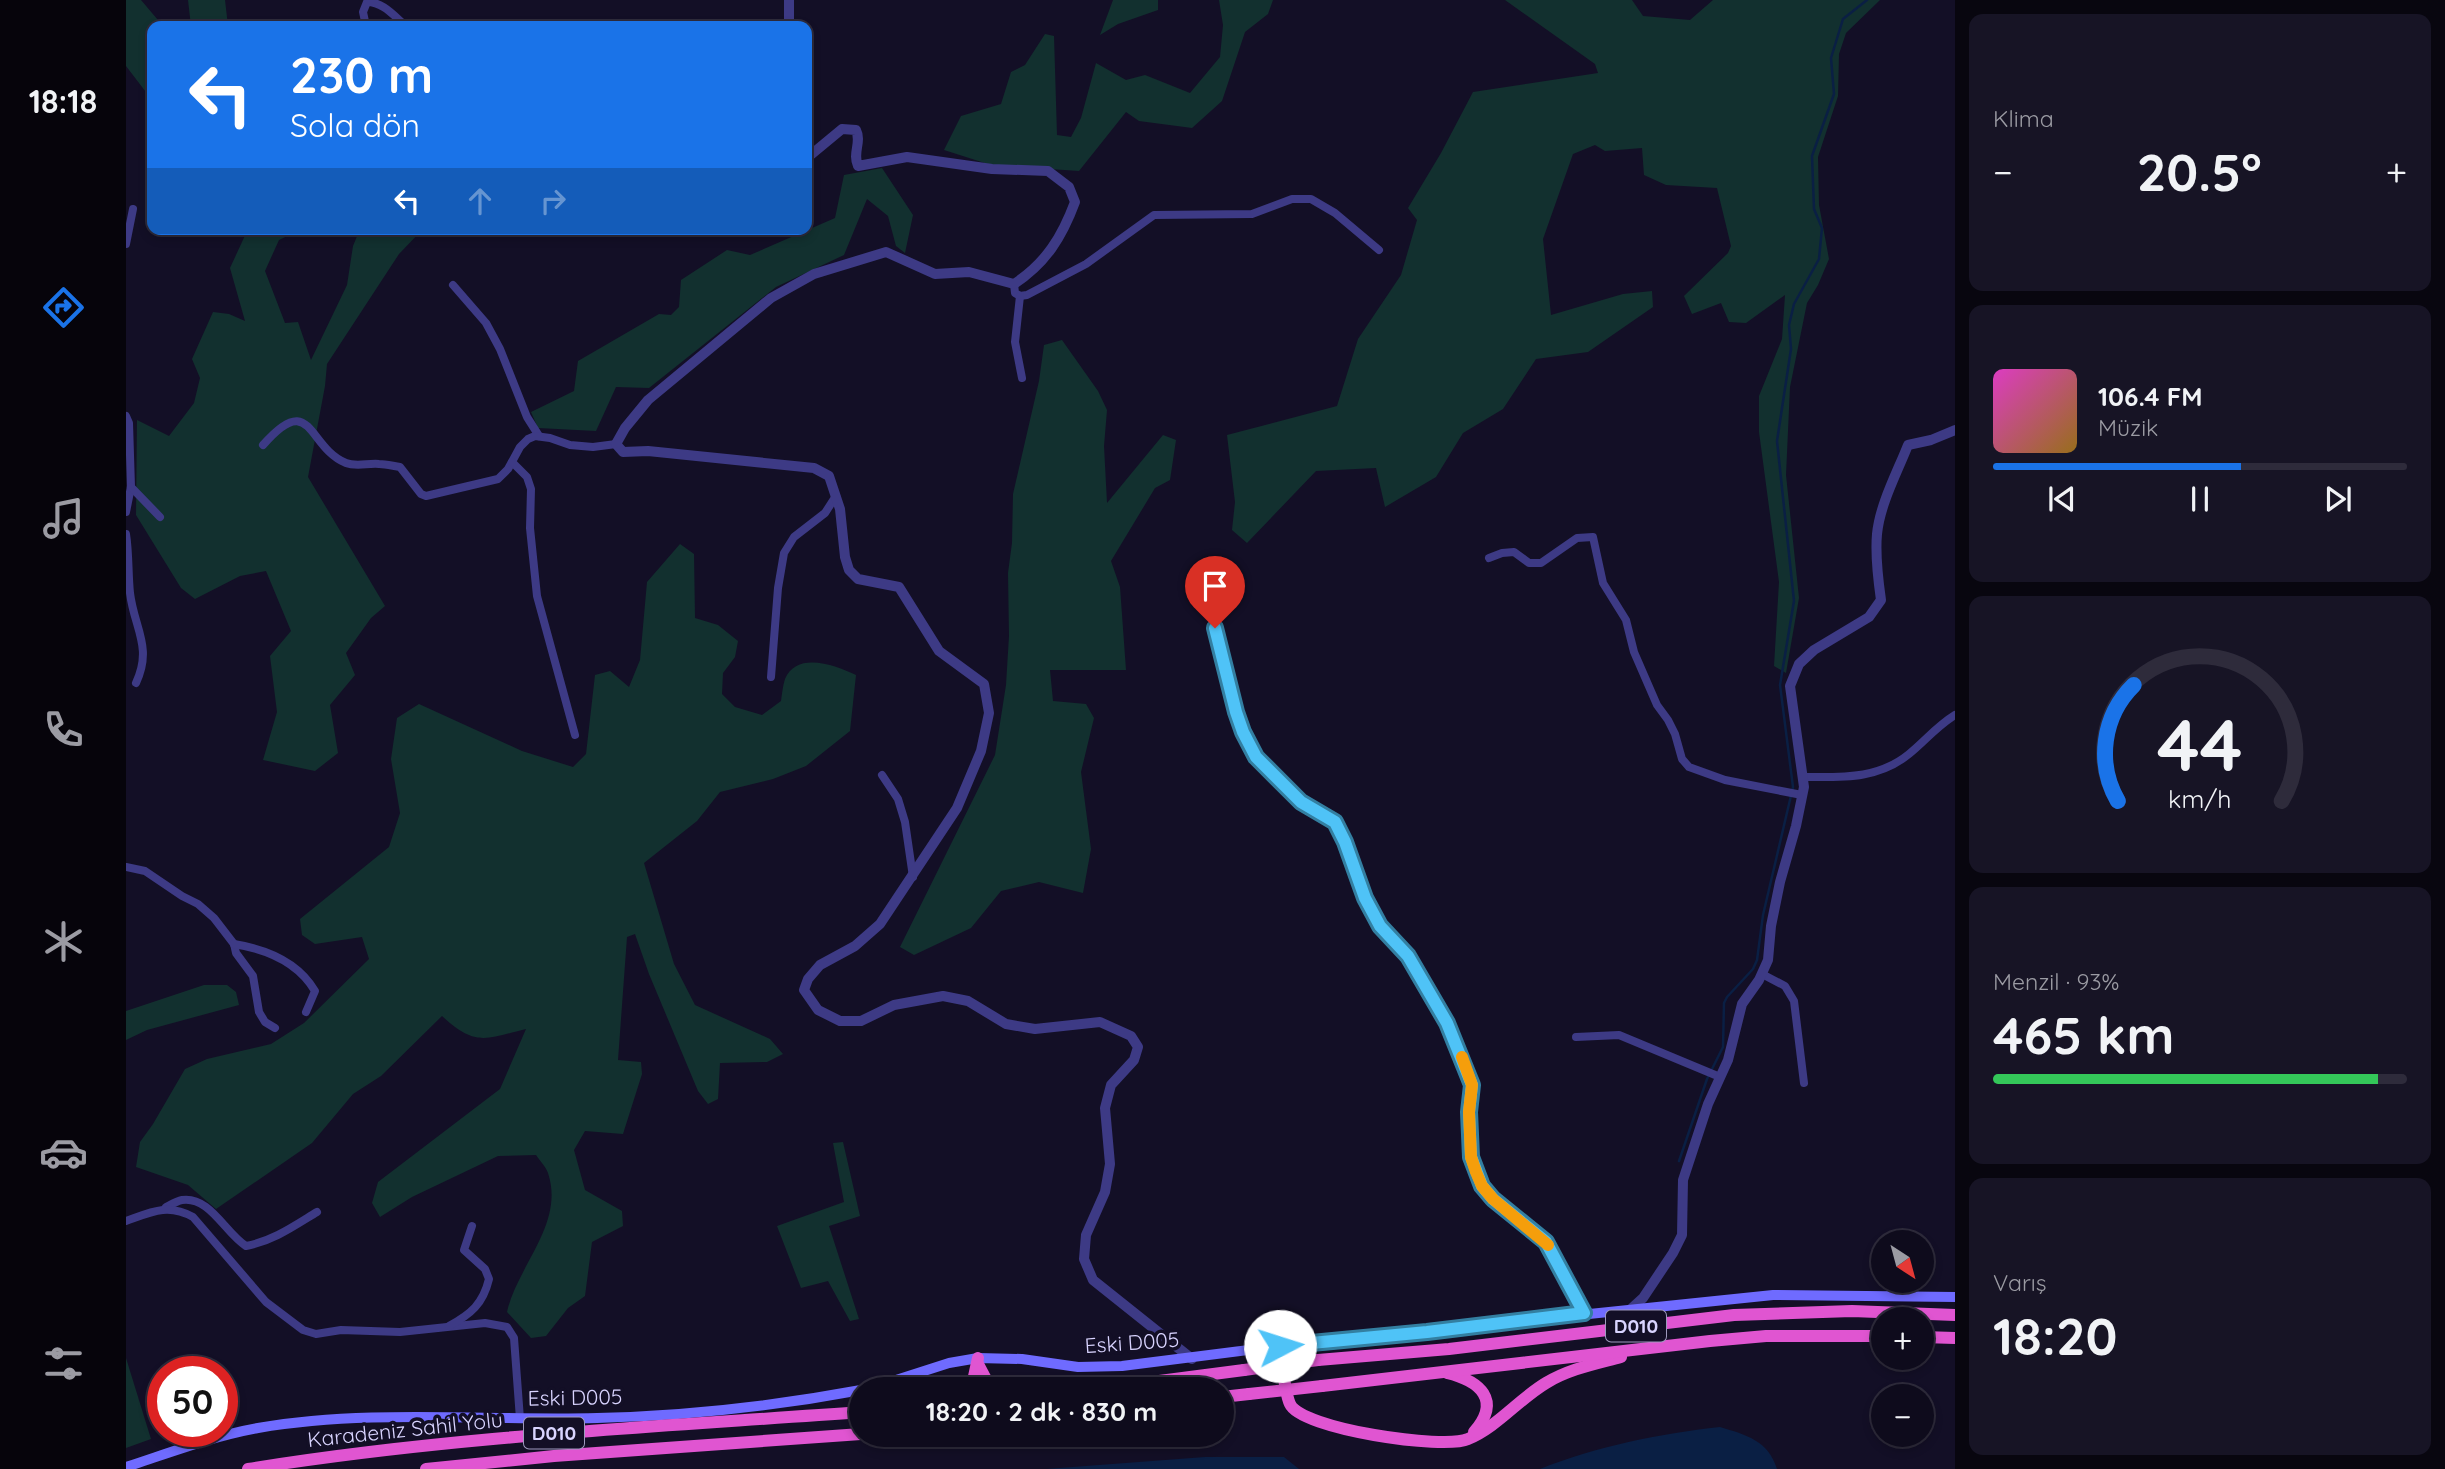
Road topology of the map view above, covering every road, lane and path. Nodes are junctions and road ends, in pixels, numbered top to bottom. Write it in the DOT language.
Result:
graph roads {
  1 [pos="789,0"];
  2 [pos="366,1"];
  3 [pos="365,21"];
  4 [pos="400,21"];
  5 [pos="789,21"];
  6 [pos="812,154"];
  7 [pos="133,208"];
  8 [pos="126,244"];
  9 [pos="1379,250"];
  10 [pos="1014,284"];
  11 [pos="453,285"];
  12 [pos="1020,296"];
  13 [pos="1022,378"];
  14 [pos="126,416"];
  15 [pos="1955,430"];
  16 [pos="539,436"];
  17 [pos="616,444"];
  18 [pos="263,445"];
  19 [pos="512,462"];
  20 [pos="131,488"];
  21 [pos="836,496"];
  22 [pos="126,512"];
  23 [pos="160,517"];
  24 [pos="126,534"];
  25 [pos="1489,558"];
  26 [pos="1210,606"];
  27 [pos="771,677"];
  28 [pos="136,683"];
  29 [pos="1955,715"];
  30 [pos="575,735"];
  31 [pos="881,775"];
  32 [pos="1803,777"];
  33 [pos="1802,795"];
  34 [pos="126,867"];
  35 [pos="913,877"];
  36 [pos="234,944"];
  37 [pos="1762,974"];
  38 [pos="306,1012"];
  39 [pos="275,1028"];
  40 [pos="1577,1037"];
  41 [pos="1720,1077"];
  42 [pos="1804,1083"];
  43 [pos="160,1210"];
  44 [pos="317,1212"];
  45 [pos="126,1221"];
  46 [pos="472,1226"];
  47 [pos="1955,1297"];
  48 [pos="1632,1308"];
  49 [pos="1584,1313"];
  50 [pos="1955,1315"];
  51 [pos="447,1327"];
  52 [pos="1871,1336"];
  53 [pos="1934,1337"];
  54 [pos="1955,1338"];
  55 [pos="1280,1346"];
  56 [pos="1656,1347"];
  57 [pos="1192,1359"];
  58 [pos="978,1361"];
  59 [pos="1438,1371"];
  60 [pos="904,1377"];
  61 [pos="972,1377"];
  62 [pos="986,1377"];
  63 [pos="1190,1377"];
  64 [pos="849,1392"];
  65 [pos="1234,1396"];
  66 [pos="849,1413"];
  67 [pos="520,1419"];
  68 [pos="849,1435"];
  69 [pos="1455,1443"];
  70 [pos="126,1467"];
  71 [pos="248,1469"];
  72 [pos="426,1469"];
  1 -- 5 [label="street"];
  2 -- 3 [label="street"];
  2 -- 4 [label="street"];
  6 -- 10 [label="street"];
  7 -- 8 [label="street"];
  9 -- 12 [label="street"];
  10 -- 12 [label="street"];
  10 -- 17 [label="street"];
  11 -- 16 [label="street"];
  12 -- 13 [label="street"];
  14 -- 20 [label="street"];
  15 -- 32 [label="street"];
  16 -- 17 [label="street"];
  16 -- 19 [label="street"];
  17 -- 21 [label="street"];
  18 -- 19 [label="street"];
  19 -- 30 [label="street"];
  20 -- 22 [label="street"];
  20 -- 23 [label="street"];
  21 -- 27 [label="street"];
  21 -- 35 [label="street"];
  24 -- 28 [label="street"];
  25 -- 33 [label="street"];
  26 -- 49 [label="street"];
  29 -- 32 [label="street"];
  31 -- 35 [label="street"];
  32 -- 33 [label="street"];
  33 -- 37 [label="street"];
  34 -- 36 [label="street"];
  35 -- 57 [label="street"];
  36 -- 38 [label="street"];
  36 -- 39 [label="street"];
  37 -- 41 [label="street"];
  37 -- 42 [label="street"];
  40 -- 41 [label="street"];
  41 -- 48 [label="street"];
  43 -- 44 [label="street"];
  43 -- 45 [label="street"];
  43 -- 51 [label="street"];
  46 -- 51 [label="street"];
  47 -- 48 [label="main road, Eski D005"];
  48 -- 49 [label="main road, Eski D005"];
  49 -- 55 [label="main road, Eski D005"];
  50 -- 63 [label="highway, D010, bridge"];
  51 -- 67 [label="street"];
  52 -- 56 [label="highway, D010"];
  53 -- 54 [label="highway"];
  55 -- 57 [label="main road, Eski D005"];
  55 -- 69 [label="highway"];
  56 -- 59 [label="highway, D010"];
  56 -- 69 [label="highway"];
  57 -- 58 [label="main road, Eski D005"];
  58 -- 60 [label="main road, Eski D005"];
  58 -- 61 [label="highway"];
  58 -- 62 [label="highway"];
  59 -- 65 [label="highway, D010, bridge"];
  59 -- 69 [label="highway"];
  64 -- 67 [label="main road, Eski D005"];
  66 -- 71 [label="highway, Karadeniz Sahil Yolu / D010"];
  67 -- 70 [label="main road, Eski D005"];
  68 -- 72 [label="highway, Karadeniz Sahil Yolu / D010"];
}
